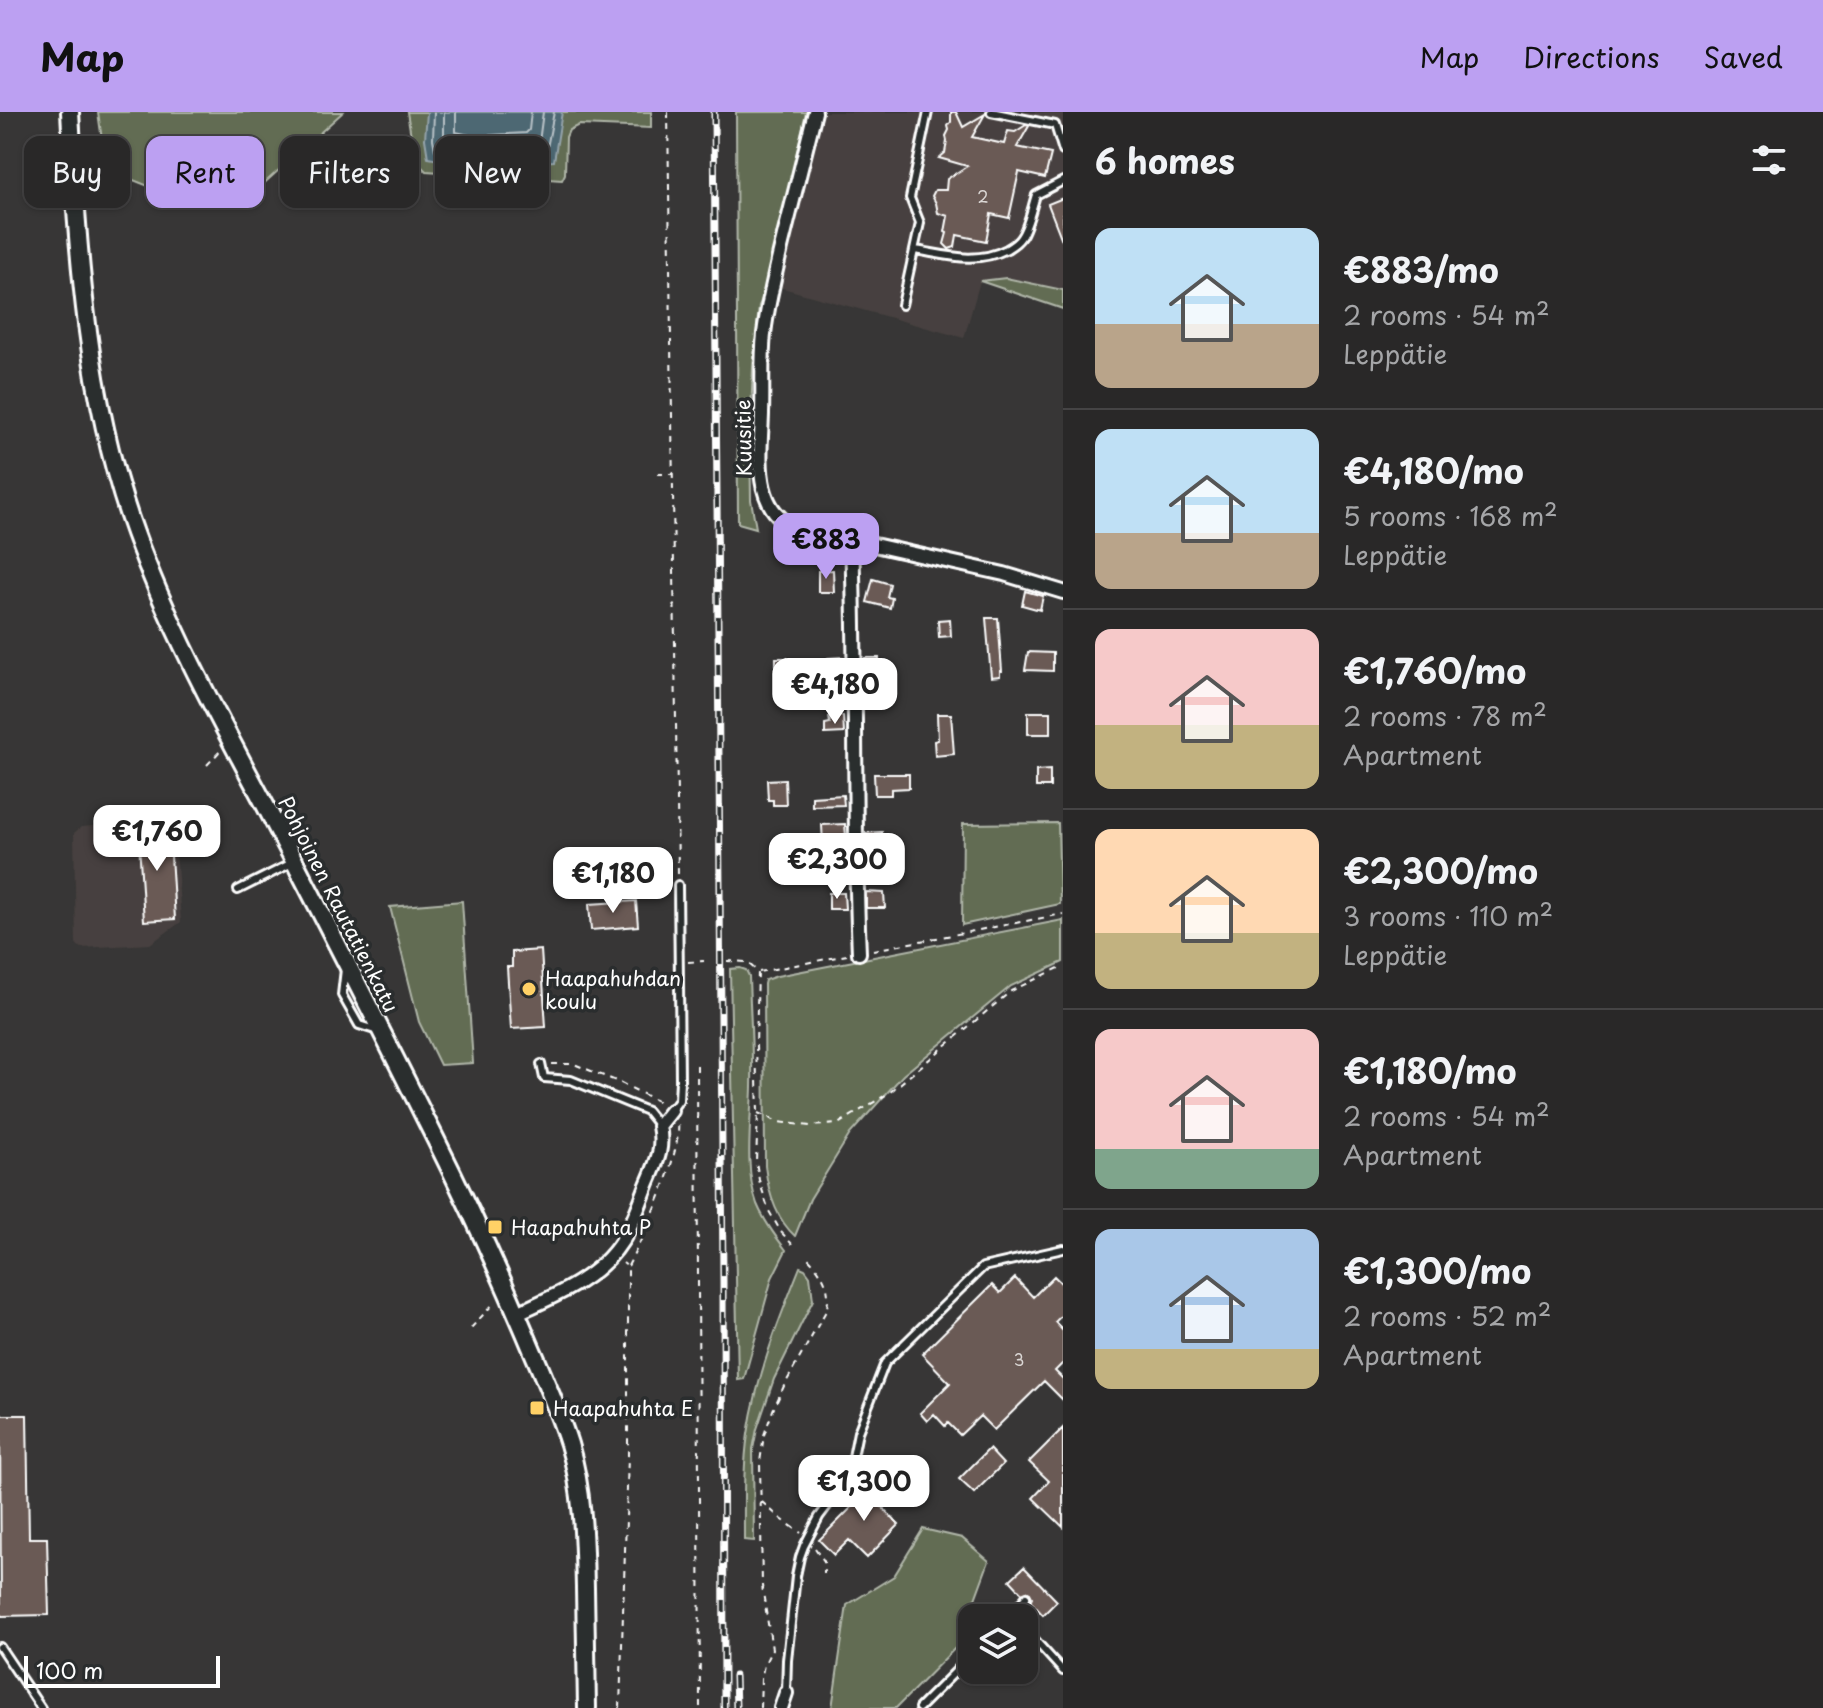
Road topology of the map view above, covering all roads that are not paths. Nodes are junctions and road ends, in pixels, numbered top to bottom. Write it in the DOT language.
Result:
graph roads {
  1 [pos="70,112"];
  2 [pos="815,112"];
  3 [pos="928,112"];
  4 [pos="991,112"];
  5 [pos="1063,151"];
  6 [pos="1063,181"];
  7 [pos="915,250"];
  8 [pos="902,305"];
  9 [pos="852,541"];
  10 [pos="1063,592"];
  11 [pos="294,862"];
  12 [pos="678,885"];
  13 [pos="238,890"];
  14 [pos="859,953"];
  15 [pos="541,1064"];
  16 [pos="671,1111"];
  17 [pos="659,1126"];
  18 [pos="1063,1249"];
  19 [pos="517,1313"];
  20 [pos="1026,1597"];
  21 [pos="1021,1604"];
  22 [pos="1038,1643"];
  23 [pos="0,1647"];
  24 [pos="958,1669"];
  25 [pos="1063,1671"];
  26 [pos="786,1693"];
  27 [pos="41,1708"];
  28 [pos="587,1708"];
  29 [pos="781,1708"];
  30 [pos="919,1708"];
  1 -- 11 [label="street, Pohjoinen Rautatienkatu"];
  2 -- 9 [label="street, Kuusitie"];
  3 -- 7 [label="lane"];
  4 -- 5 [label="lane"];
  6 -- 7 [label="lane"];
  7 -- 8 [label="lane"];
  9 -- 10 [label="street, Kuusitie"];
  9 -- 14 [label="street"];
  11 -- 13 [label="lane"];
  11 -- 19 [label="street, Pohjoinen Rautatienkatu"];
  12 -- 16 [label="lane"];
  15 -- 17 [label="lane"];
  16 -- 17 [label="street"];
  17 -- 19 [label="street"];
  18 -- 26 [label="lane"];
  19 -- 28 [label="street, Pohjoinen Rautatienkatu"];
  20 -- 21 [label="lane"];
  22 -- 25 [label="lane"];
  23 -- 27 [label="lane"];
  24 -- 30 [label="lane"];
  26 -- 29 [label="street"];
}
